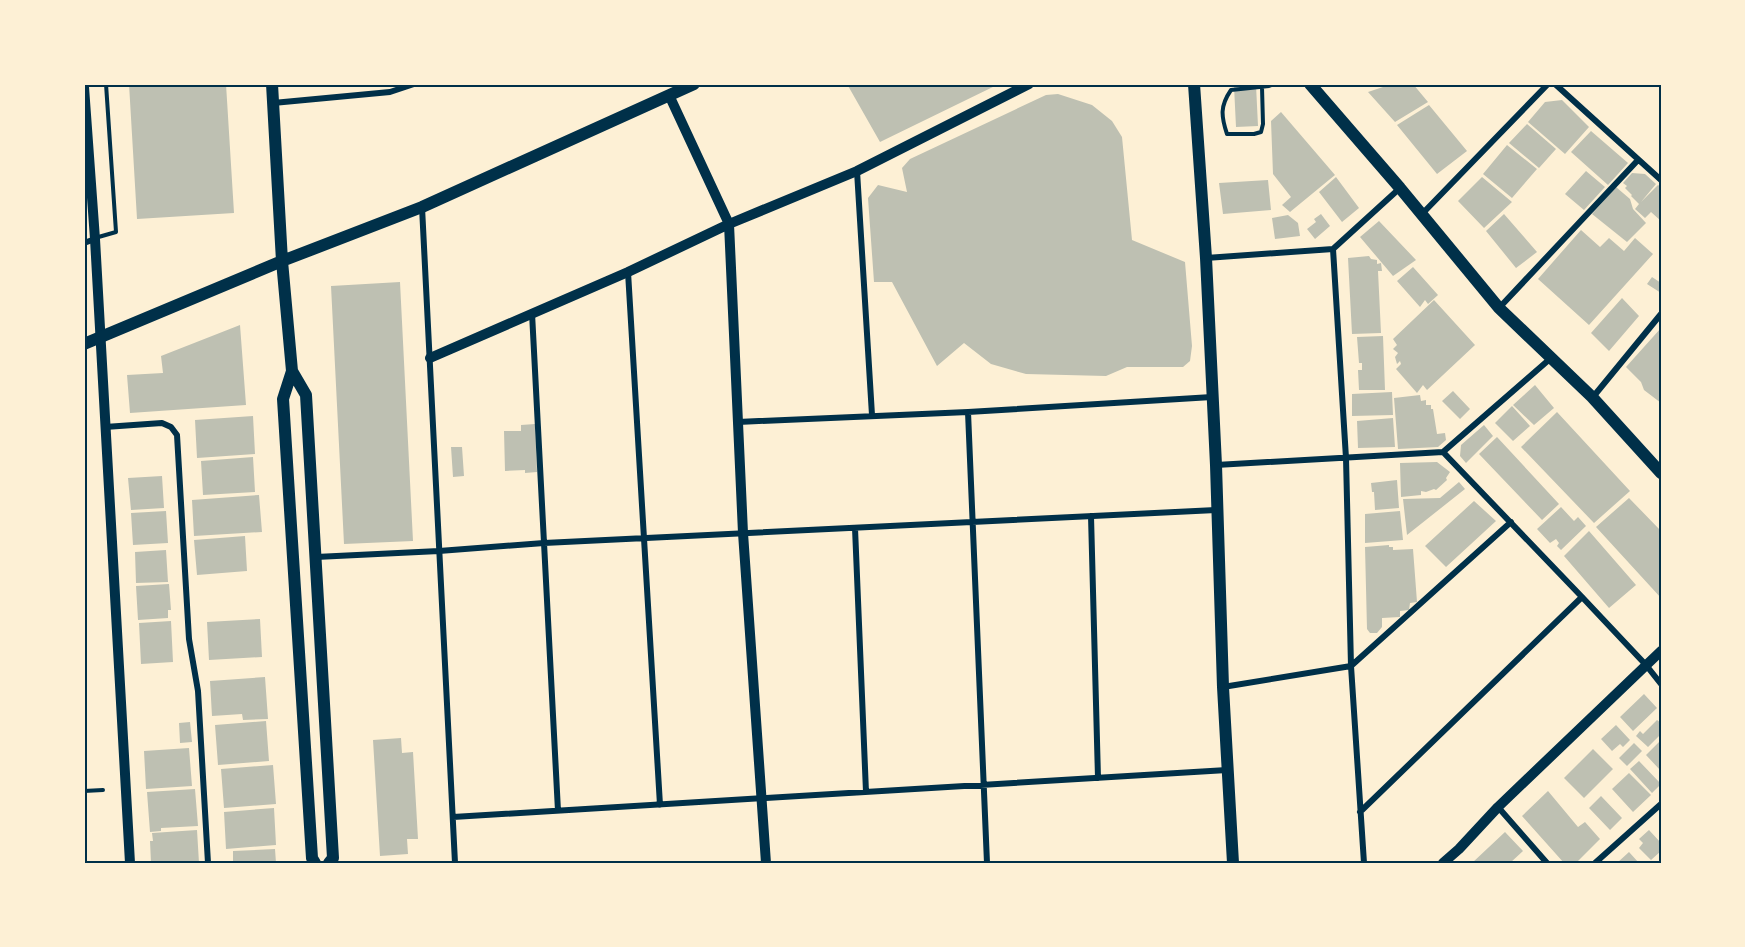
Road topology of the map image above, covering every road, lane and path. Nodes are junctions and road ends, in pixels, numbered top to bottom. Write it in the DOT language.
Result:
graph roads {
  1 [pos="106,84"];
  2 [pos="272,84"];
  3 [pos="414,84"];
  4 [pos="694,84"];
  5 [pos="1029,84"];
  6 [pos="1194,84"];
  7 [pos="1274,84"];
  8 [pos="1310,84"];
  9 [pos="1548,84"];
  10 [pos="1555,84"];
  11 [pos="84,87"];
  12 [pos="1262,87"];
  13 [pos="667,90"];
  14 [pos="273,103"];
  15 [pos="1638,160"];
  16 [pos="857,171"];
  17 [pos="1661,180"];
  18 [pos="87,181"];
  19 [pos="1400,188"];
  20 [pos="422,207"];
  21 [pos="1422,214"];
  22 [pos="729,224"];
  23 [pos="89,241"];
  24 [pos="1333,249"];
  25 [pos="1206,258"];
  26 [pos="282,261"];
  27 [pos="628,272"];
  28 [pos="1499,308"];
  29 [pos="532,313"];
  30 [pos="1661,314"];
  31 [pos="99,338"];
  32 [pos="84,344"];
  33 [pos="430,358"];
  34 [pos="1551,358"];
  35 [pos="292,371"];
  36 [pos="1212,397"];
  37 [pos="1592,397"];
  38 [pos="968,412"];
  39 [pos="872,415"];
  40 [pos="738,422"];
  41 [pos="104,427"];
  42 [pos="1443,452"];
  43 [pos="1346,458"];
  44 [pos="1216,465"];
  45 [pos="1661,473"];
  46 [pos="1216,510"];
  47 [pos="1091,516"];
  48 [pos="972,522"];
  49 [pos="1511,522"];
  50 [pos="855,528"];
  51 [pos="743,533"];
  52 [pos="644,538"];
  53 [pos="544,543"];
  54 [pos="439,551"];
  55 [pos="315,557"];
  56 [pos="1582,597"];
  57 [pos="1661,651"];
  58 [pos="1646,665"];
  59 [pos="1351,666"];
  60 [pos="1661,684"];
  61 [pos="1223,687"];
  62 [pos="1227,770"];
  63 [pos="1098,778"];
  64 [pos="983,785"];
  65 [pos="103,790"];
  66 [pos="84,791"];
  67 [pos="866,792"];
  68 [pos="762,798"];
  69 [pos="660,804"];
  70 [pos="1661,804"];
  71 [pos="1498,807"];
  72 [pos="558,811"];
  73 [pos="1360,812"];
  74 [pos="453,817"];
  75 [pos="130,863"];
  76 [pos="207,863"];
  77 [pos="315,863"];
  78 [pos="329,863"];
  79 [pos="455,863"];
  80 [pos="766,863"];
  81 [pos="987,863"];
  82 [pos="1233,863"];
  83 [pos="1364,863"];
  84 [pos="1443,863"];
  85 [pos="1548,863"];
  86 [pos="1595,863"];
  1 -- 23 [label="lane"];
  2 -- 14 [label="main road"];
  3 -- 14 [label="street"];
  4 -- 13 [label="main road"];
  5 -- 16 [label="street"];
  6 -- 25 [label="main road"];
  7 -- 12 [label="lane"];
  8 -- 19 [label="main road"];
  9 -- 21 [label="street"];
  10 -- 15 [label="street"];
  11 -- 18 [label="street"];
  12 -- 12 [label="lane"];
  13 -- 20 [label="main road"];
  13 -- 22 [label="street"];
  14 -- 26 [label="main road"];
  15 -- 17 [label="street"];
  15 -- 28 [label="street"];
  16 -- 22 [label="street"];
  16 -- 39 [label="street"];
  18 -- 23 [label="street"];
  19 -- 21 [label="main road"];
  19 -- 24 [label="street"];
  20 -- 26 [label="main road"];
  20 -- 33 [label="street"];
  21 -- 28 [label="main road"];
  22 -- 27 [label="street"];
  22 -- 40 [label="street"];
  23 -- 31 [label="street"];
  24 -- 25 [label="street"];
  24 -- 43 [label="street"];
  25 -- 36 [label="main road"];
  26 -- 31 [label="main road"];
  26 -- 35 [label="main road"];
  27 -- 29 [label="street"];
  27 -- 52 [label="street"];
  28 -- 34 [label="main road"];
  29 -- 33 [label="street"];
  29 -- 53 [label="street"];
  30 -- 37 [label="street"];
  31 -- 32 [label="main road"];
  31 -- 41 [label="street"];
  33 -- 54 [label="street"];
  34 -- 37 [label="main road"];
  34 -- 42 [label="street"];
  35 -- 55 [label="main road"];
  35 -- 77 [label="main road"];
  36 -- 38 [label="street"];
  36 -- 44 [label="main road"];
  37 -- 45 [label="main road"];
  38 -- 39 [label="street"];
  38 -- 48 [label="street"];
  39 -- 40 [label="street"];
  40 -- 51 [label="street"];
  41 -- 75 [label="street"];
  41 -- 76 [label="street"];
  42 -- 43 [label="street"];
  42 -- 49 [label="street"];
  43 -- 44 [label="street"];
  43 -- 59 [label="street"];
  44 -- 46 [label="main road"];
  46 -- 47 [label="street"];
  46 -- 61 [label="main road"];
  47 -- 48 [label="street"];
  47 -- 63 [label="street"];
  48 -- 50 [label="street"];
  48 -- 64 [label="street"];
  49 -- 56 [label="street"];
  49 -- 59 [label="street"];
  50 -- 51 [label="street"];
  50 -- 67 [label="street"];
  51 -- 52 [label="street"];
  51 -- 68 [label="street"];
  52 -- 53 [label="street"];
  52 -- 69 [label="street"];
  53 -- 54 [label="street"];
  53 -- 72 [label="street"];
  54 -- 55 [label="street"];
  54 -- 74 [label="street"];
  55 -- 78 [label="main road"];
  56 -- 58 [label="street"];
  56 -- 73 [label="street"];
  57 -- 58 [label="street"];
  58 -- 60 [label="street"];
  58 -- 71 [label="street"];
  59 -- 61 [label="street"];
  59 -- 73 [label="street"];
  61 -- 62 [label="main road"];
  62 -- 63 [label="street"];
  62 -- 82 [label="main road"];
  63 -- 64 [label="street"];
  64 -- 67 [label="street"];
  64 -- 81 [label="street"];
  65 -- 66 [label="lane"];
  67 -- 68 [label="street"];
  68 -- 69 [label="street"];
  68 -- 80 [label="street"];
  69 -- 72 [label="street"];
  70 -- 86 [label="street"];
  71 -- 84 [label="street"];
  71 -- 85 [label="street"];
  72 -- 74 [label="street"];
  73 -- 83 [label="street"];
  74 -- 79 [label="street"];
}
